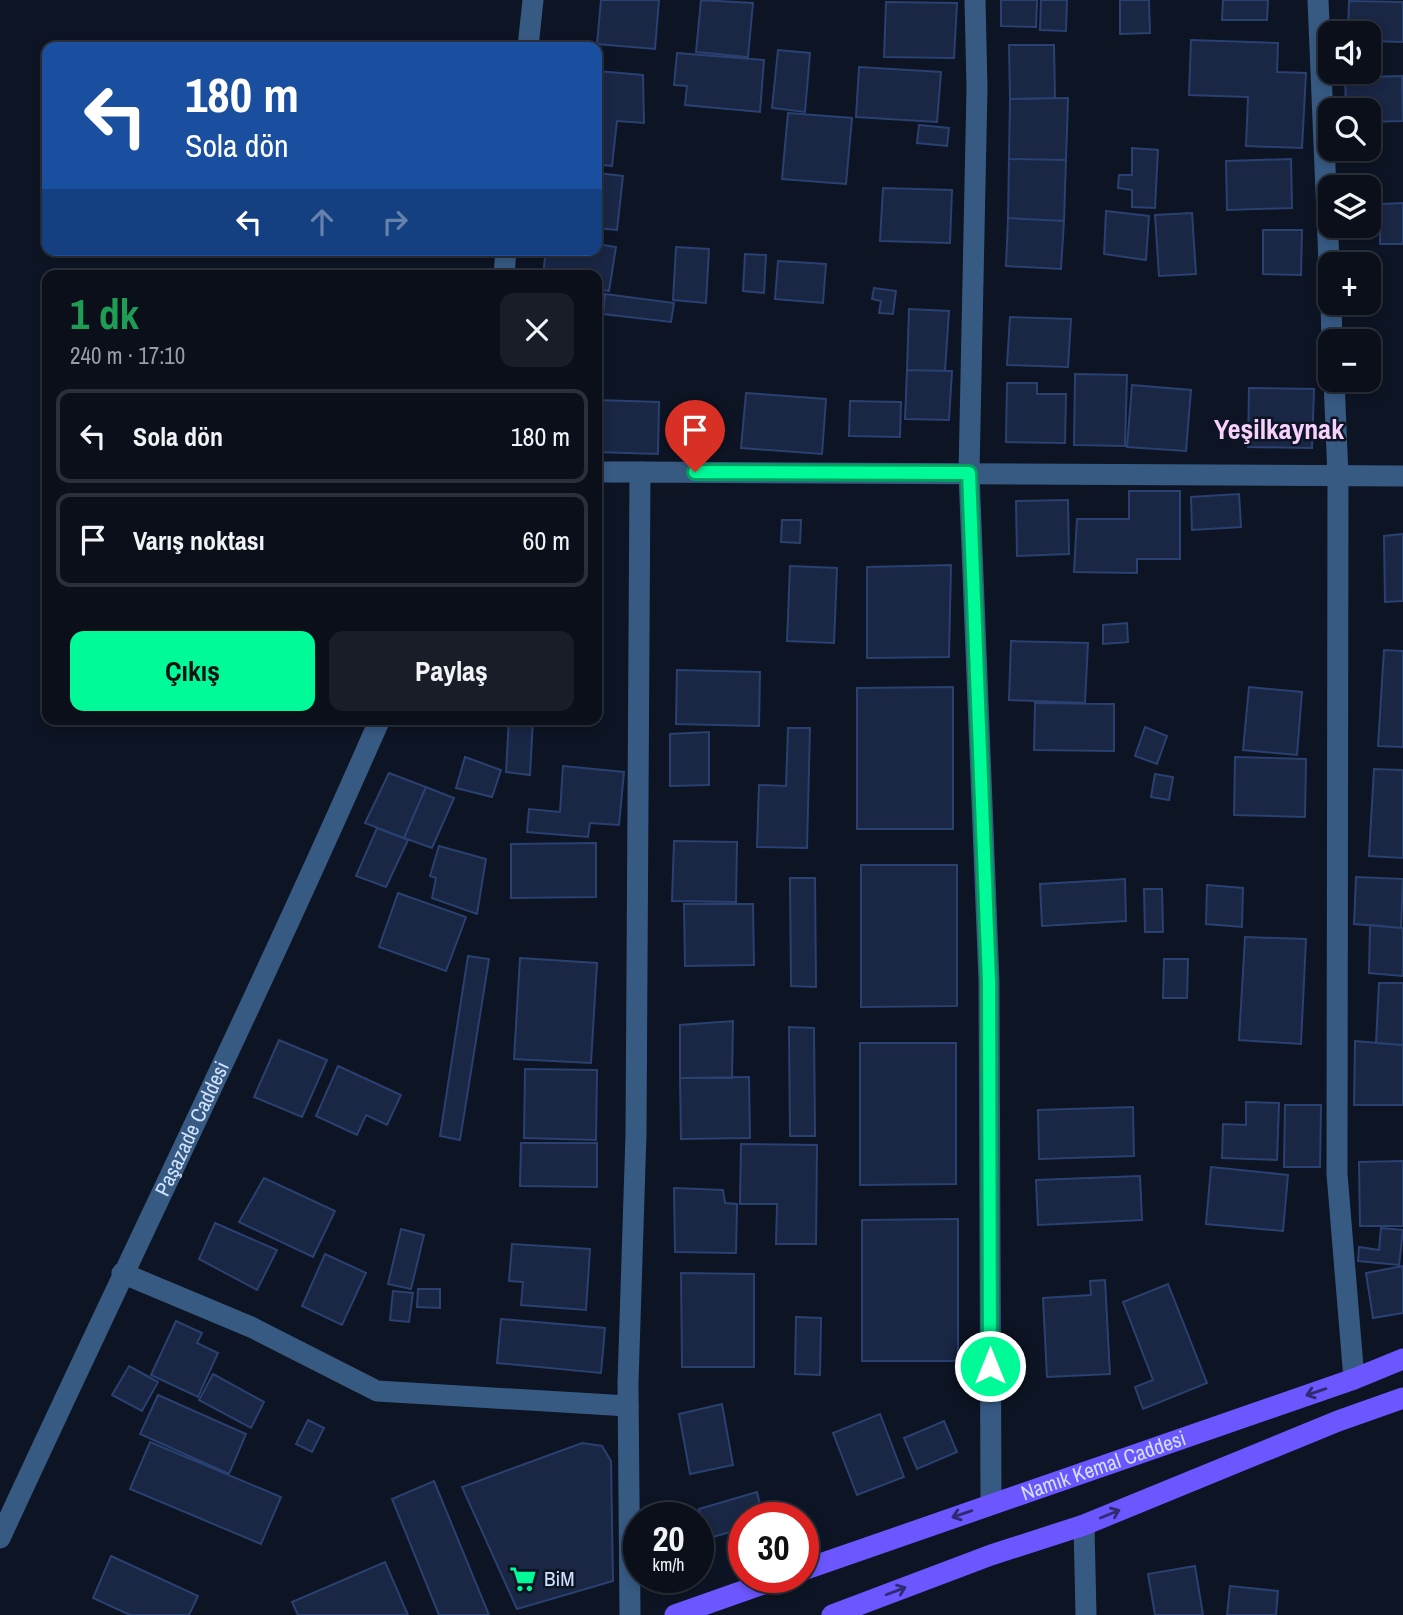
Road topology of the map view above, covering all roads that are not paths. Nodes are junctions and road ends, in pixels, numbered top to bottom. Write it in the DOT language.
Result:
graph roads {
  1 [pos="533,0"];
  2 [pos="975,0"];
  3 [pos="1318,0"];
  4 [pos="529,42"];
  5 [pos="1329,252"];
  6 [pos="1334,392"];
  7 [pos="602,472"];
  8 [pos="640,472"];
  9 [pos="969,473"];
  10 [pos="1403,476"];
  11 [pos="1338,477"];
  12 [pos="377,725"];
  13 [pos="122,1273"];
  14 [pos="1403,1359"];
  15 [pos="1354,1379"];
  16 [pos="1403,1398"];
  17 [pos="628,1406"];
  18 [pos="991,1503"];
  19 [pos="1084,1525"];
  20 [pos="0,1538"];
  21 [pos="819,1564"];
  22 [pos="738,1593"];
  23 [pos="858,1610"];
  24 [pos="629,1615"];
  25 [pos="675,1615"];
  26 [pos="832,1615"];
  27 [pos="1086,1615"];
  1 -- 4 [label="street"];
  2 -- 9 [label="street"];
  3 -- 5 [label="street"];
  6 -- 11 [label="street"];
  7 -- 8 [label="street"];
  8 -- 9 [label="street"];
  8 -- 17 [label="street"];
  9 -- 11 [label="street"];
  9 -- 18 [label="street"];
  10 -- 11 [label="street"];
  11 -- 15 [label="street"];
  12 -- 13 [label="street, Paşazade Caddesi"];
  13 -- 17 [label="street"];
  13 -- 20 [label="street, Paşazade Caddesi"];
  14 -- 15 [label="main road, Namık Kemal Caddesi"];
  15 -- 18 [label="main road, Namık Kemal Caddesi, one-way"];
  19 -- 16 [label="main road, Namık Kemal Caddesi, one-way"];
  17 -- 24 [label="street"];
  18 -- 21 [label="main road, Namık Kemal Caddesi, one-way"];
  23 -- 19 [label="main road, Namık Kemal Caddesi, one-way"];
  19 -- 27 [label="street"];
  22 -- 25 [label="main road"];
  23 -- 26 [label="main road, Namık Kemal Caddesi"];
}
